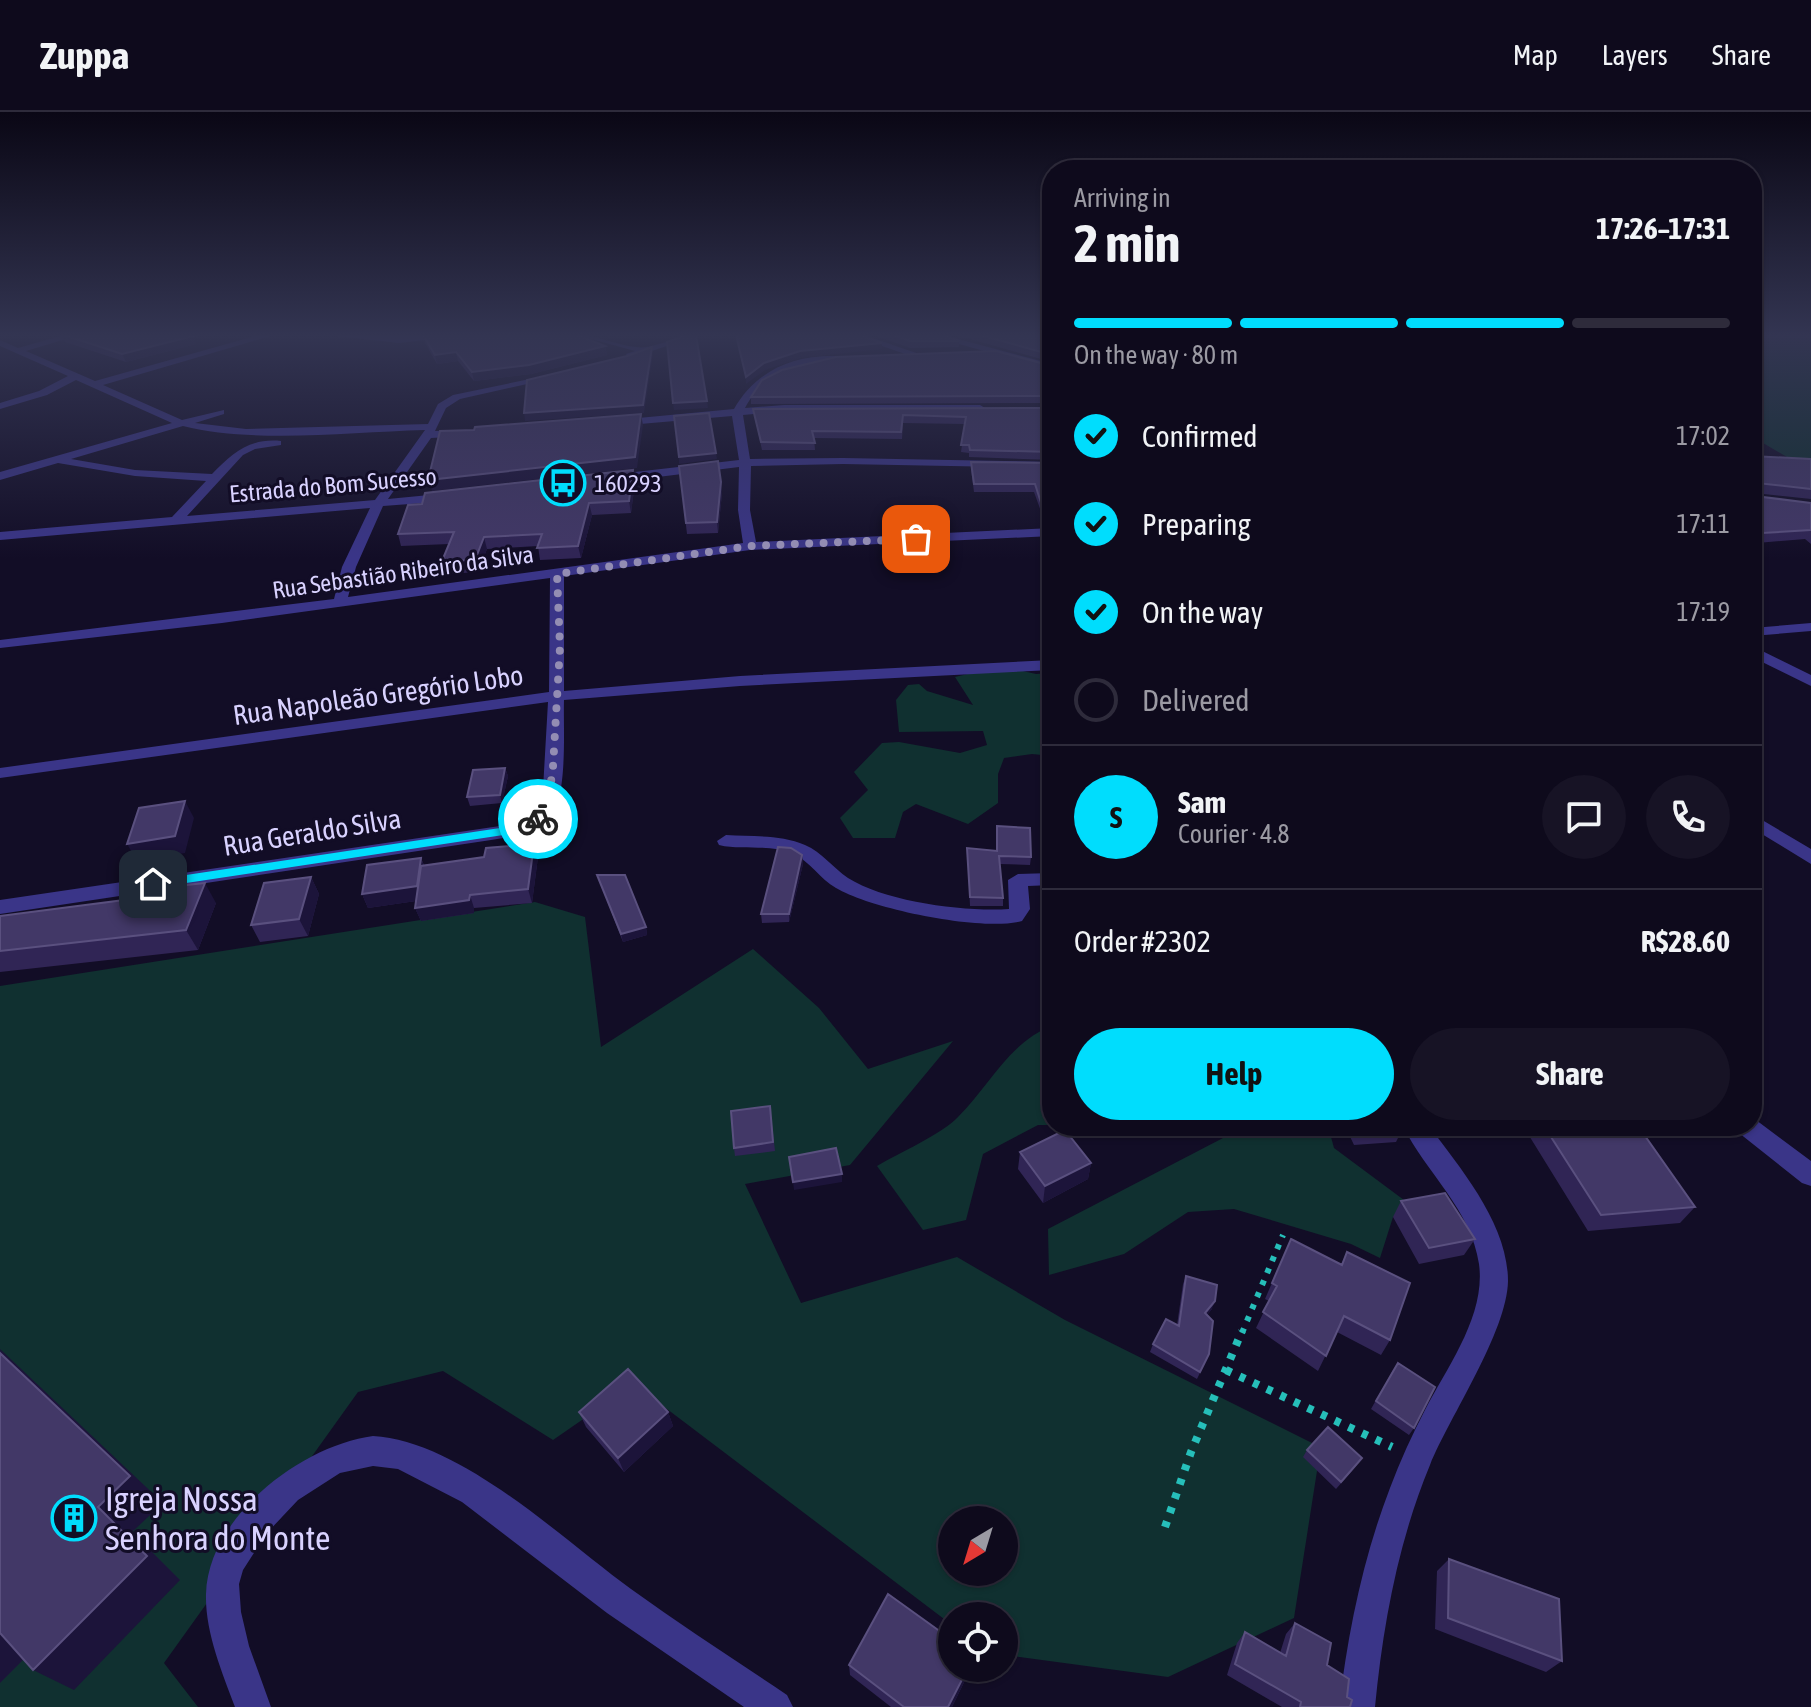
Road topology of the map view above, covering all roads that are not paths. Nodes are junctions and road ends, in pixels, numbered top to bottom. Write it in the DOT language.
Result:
graph roads {
  1 [pos="149,409"];
  2 [pos="442,409"];
  3 [pos="739,409"];
  4 [pos="803,409"];
  5 [pos="220,412"];
  6 [pos="737,413"];
  7 [pos="179,422"];
  8 [pos="607,423"];
  9 [pos="431,431"];
  10 [pos="473,432"];
  11 [pos="358,441"];
  12 [pos="47,461"];
  13 [pos="745,463"];
  14 [pos="1042,465"];
  15 [pos="0,476"];
  16 [pos="213,478"];
  17 [pos="588,481"];
  18 [pos="463,495"];
  19 [pos="378,504"];
  20 [pos="176,520"];
  21 [pos="0,525"];
  22 [pos="1042,532"];
  23 [pos="16,535"];
  24 [pos="0,536"];
  25 [pos="750,546"];
  26 [pos="557,574"];
  27 [pos="340,602"];
  28 [pos="1811,627"];
  29 [pos="1762,631"];
  30 [pos="0,644"];
  31 [pos="1762,656"];
  32 [pos="1042,666"];
  33 [pos="1811,681"];
  34 [pos="557,696"];
  35 [pos="0,773"];
  36 [pos="1762,826"];
  37 [pos="726,841"];
  38 [pos="1811,858"];
  39 [pos="1042,879"];
  40 [pos="0,907"];
  41 [pos="1422,1136"];
  42 [pos="1761,1136"];
  43 [pos="1811,1175"];
  44 [pos="253,1707"];
  45 [pos="775,1707"];
  46 [pos="1357,1707"];
  1 -- 7 [label="street"];
  2 -- 9 [label="street"];
  3 -- 6 [label="street"];
  4 -- 6 [label="street"];
  5 -- 7 [label="street"];
  6 -- 8 [label="street"];
  6 -- 13 [label="street"];
  7 -- 9 [label="street"];
  7 -- 12 [label="street"];
  9 -- 10 [label="street"];
  9 -- 19 [label="street"];
  11 -- 16 [label="street"];
  12 -- 15 [label="street"];
  12 -- 16 [label="street"];
  13 -- 14 [label="street"];
  13 -- 17 [label="street"];
  13 -- 25 [label="street"];
  16 -- 20 [label="street"];
  18 -- 19 [label="street, Estrada do Bom Sucesso"];
  19 -- 20 [label="street, Estrada do Bom Sucesso"];
  19 -- 27 [label="street"];
  20 -- 23 [label="street, Estrada do Bom Sucesso"];
  21 -- 23 [label="street"];
  22 -- 25 [label="street, Rua Sebastião Ribeiro da Silva"];
  23 -- 24 [label="street, Estrada do Bom Sucesso"];
  25 -- 26 [label="street, Rua Sebastião Ribeiro da Silva"];
  26 -- 27 [label="street, Rua Sebastião Ribeiro da Silva"];
  26 -- 34 [label="street"];
  27 -- 30 [label="street, Rua Sebastião Ribeiro da Silva"];
  28 -- 29 [label="street"];
  31 -- 33 [label="street"];
  32 -- 34 [label="street, Rua Napoleão Gregório Lobo"];
  34 -- 35 [label="street, Rua Napoleão Gregório Lobo"];
  34 -- 40 [label="street, Rua Geraldo Silva"];
  36 -- 38 [label="street"];
  37 -- 39 [label="street"];
  41 -- 46 [label="street"];
  42 -- 43 [label="street"];
  44 -- 45 [label="street"];
}
